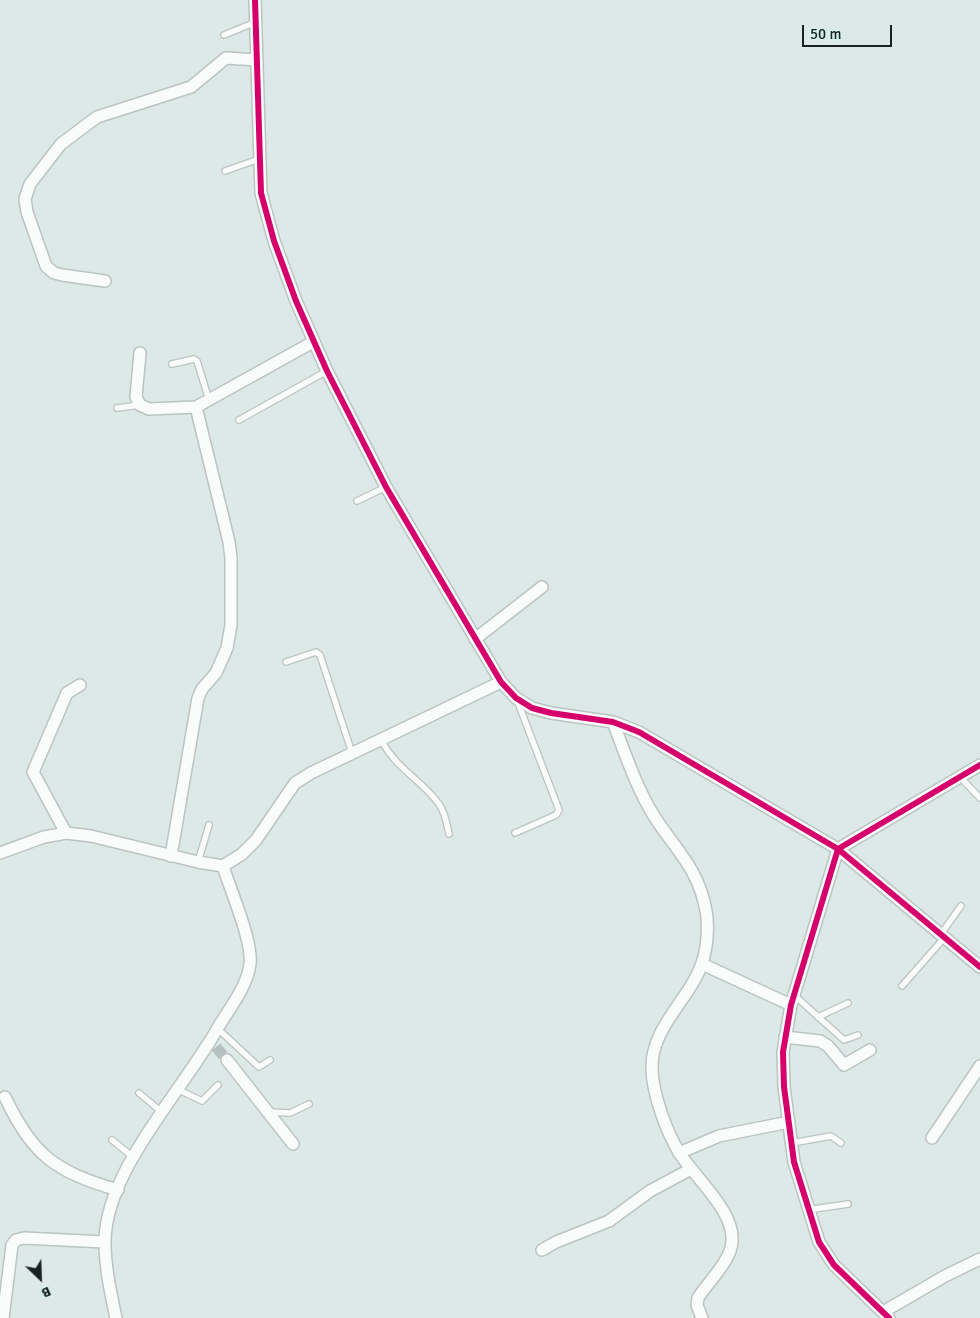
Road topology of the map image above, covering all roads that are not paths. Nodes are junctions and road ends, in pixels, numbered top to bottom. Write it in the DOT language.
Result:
graph roads {
  1 [pos="256,0"];
  2 [pos="256,22"];
  3 [pos="224,35"];
  4 [pos="257,60"];
  5 [pos="259,159"];
  6 [pos="225,171"];
  7 [pos="105,281"];
  8 [pos="313,342"];
  9 [pos="140,353"];
  10 [pos="172,364"];
  11 [pos="327,370"];
  12 [pos="209,400"];
  13 [pos="140,405"];
  14 [pos="196,407"];
  15 [pos="117,408"];
  16 [pos="238,420"];
  17 [pos="386,488"];
  18 [pos="357,501"];
  19 [pos="542,587"];
  20 [pos="475,640"];
  21 [pos="286,662"];
  22 [pos="501,682"];
  23 [pos="80,685"];
  24 [pos="516,698"];
  25 [pos="613,722"];
  26 [pos="381,740"];
  27 [pos="352,753"];
  28 [pos="980,765"];
  29 [pos="960,777"];
  30 [pos="980,798"];
  31 [pos="209,825"];
  32 [pos="515,833"];
  33 [pos="66,834"];
  34 [pos="449,834"];
  35 [pos="838,849"];
  36 [pos="1,850"];
  37 [pos="171,856"];
  38 [pos="198,862"];
  39 [pos="223,866"];
  40 [pos="961,906"];
  41 [pos="943,935"];
  42 [pos="702,964"];
  43 [pos="980,966"];
  44 [pos="902,986"];
  45 [pos="793,1000"];
  46 [pos="848,1003"];
  47 [pos="818,1017"];
  48 [pos="218,1029"];
  49 [pos="858,1034"];
  50 [pos="785,1037"];
  51 [pos="870,1050"];
  52 [pos="227,1060"];
  53 [pos="270,1060"];
  54 [pos="980,1066"];
  55 [pos="218,1085"];
  56 [pos="179,1090"];
  57 [pos="139,1093"];
  58 [pos="5,1097"];
  59 [pos="309,1104"];
  60 [pos="267,1112"];
  61 [pos="163,1113"];
  62 [pos="789,1122"];
  63 [pos="932,1138"];
  64 [pos="112,1140"];
  65 [pos="841,1143"];
  66 [pos="293,1144"];
  67 [pos="792,1144"];
  68 [pos="679,1153"];
  69 [pos="133,1157"];
  70 [pos="691,1169"];
  71 [pos="118,1190"];
  72 [pos="848,1204"];
  73 [pos="807,1210"];
  74 [pos="104,1242"];
  75 [pos="542,1250"];
  76 [pos="980,1259"];
  77 [pos="3,1293"];
  78 [pos="886,1315"];
  79 [pos="701,1317"];
  80 [pos="3,1318"];
  81 [pos="116,1318"];
  1 -- 2 [label="street"];
  2 -- 3 [label="lane"];
  2 -- 4 [label="street"];
  4 -- 5 [label="street"];
  4 -- 7 [label="street"];
  5 -- 6 [label="lane"];
  5 -- 8 [label="street"];
  8 -- 11 [label="street"];
  8 -- 12 [label="street"];
  9 -- 13 [label="street"];
  10 -- 12 [label="lane"];
  11 -- 16 [label="lane"];
  11 -- 17 [label="street"];
  12 -- 14 [label="street"];
  13 -- 14 [label="street"];
  13 -- 15 [label="lane"];
  14 -- 37 [label="street"];
  17 -- 18 [label="lane"];
  17 -- 20 [label="street"];
  19 -- 20 [label="street"];
  20 -- 22 [label="street"];
  21 -- 27 [label="lane"];
  22 -- 24 [label="street"];
  22 -- 26 [label="street"];
  23 -- 33 [label="street"];
  24 -- 25 [label="street"];
  24 -- 32 [label="lane"];
  25 -- 35 [label="street"];
  25 -- 42 [label="street"];
  26 -- 27 [label="street"];
  26 -- 34 [label="lane"];
  27 -- 39 [label="street"];
  28 -- 29 [label="street"];
  29 -- 30 [label="lane"];
  29 -- 35 [label="street"];
  31 -- 38 [label="lane"];
  33 -- 36 [label="street"];
  33 -- 37 [label="street"];
  35 -- 41 [label="street"];
  35 -- 45 [label="street"];
  37 -- 38 [label="street"];
  38 -- 39 [label="street"];
  39 -- 48 [label="street"];
  40 -- 41 [label="lane"];
  41 -- 43 [label="street"];
  41 -- 44 [label="lane"];
  42 -- 45 [label="street"];
  42 -- 68 [label="street"];
  45 -- 47 [label="lane"];
  45 -- 50 [label="street"];
  46 -- 47 [label="lane"];
  47 -- 49 [label="lane"];
  48 -- 53 [label="lane"];
  48 -- 56 [label="street"];
  50 -- 51 [label="street"];
  50 -- 62 [label="street"];
  52 -- 60 [label="street"];
  54 -- 63 [label="street"];
  55 -- 56 [label="lane"];
  56 -- 61 [label="street"];
  57 -- 61 [label="lane"];
  58 -- 71 [label="street"];
  59 -- 60 [label="lane"];
  60 -- 66 [label="street"];
  61 -- 69 [label="street"];
  62 -- 67 [label="street"];
  62 -- 68 [label="street"];
  64 -- 69 [label="lane"];
  65 -- 67 [label="lane"];
  67 -- 73 [label="street"];
  68 -- 70 [label="street"];
  69 -- 71 [label="street"];
  70 -- 75 [label="street"];
  70 -- 79 [label="street"];
  71 -- 74 [label="street"];
  72 -- 73 [label="lane"];
  73 -- 78 [label="street"];
  74 -- 77 [label="street"];
  74 -- 81 [label="street"];
  76 -- 78 [label="street"];
  77 -- 80 [label="street"];
}
